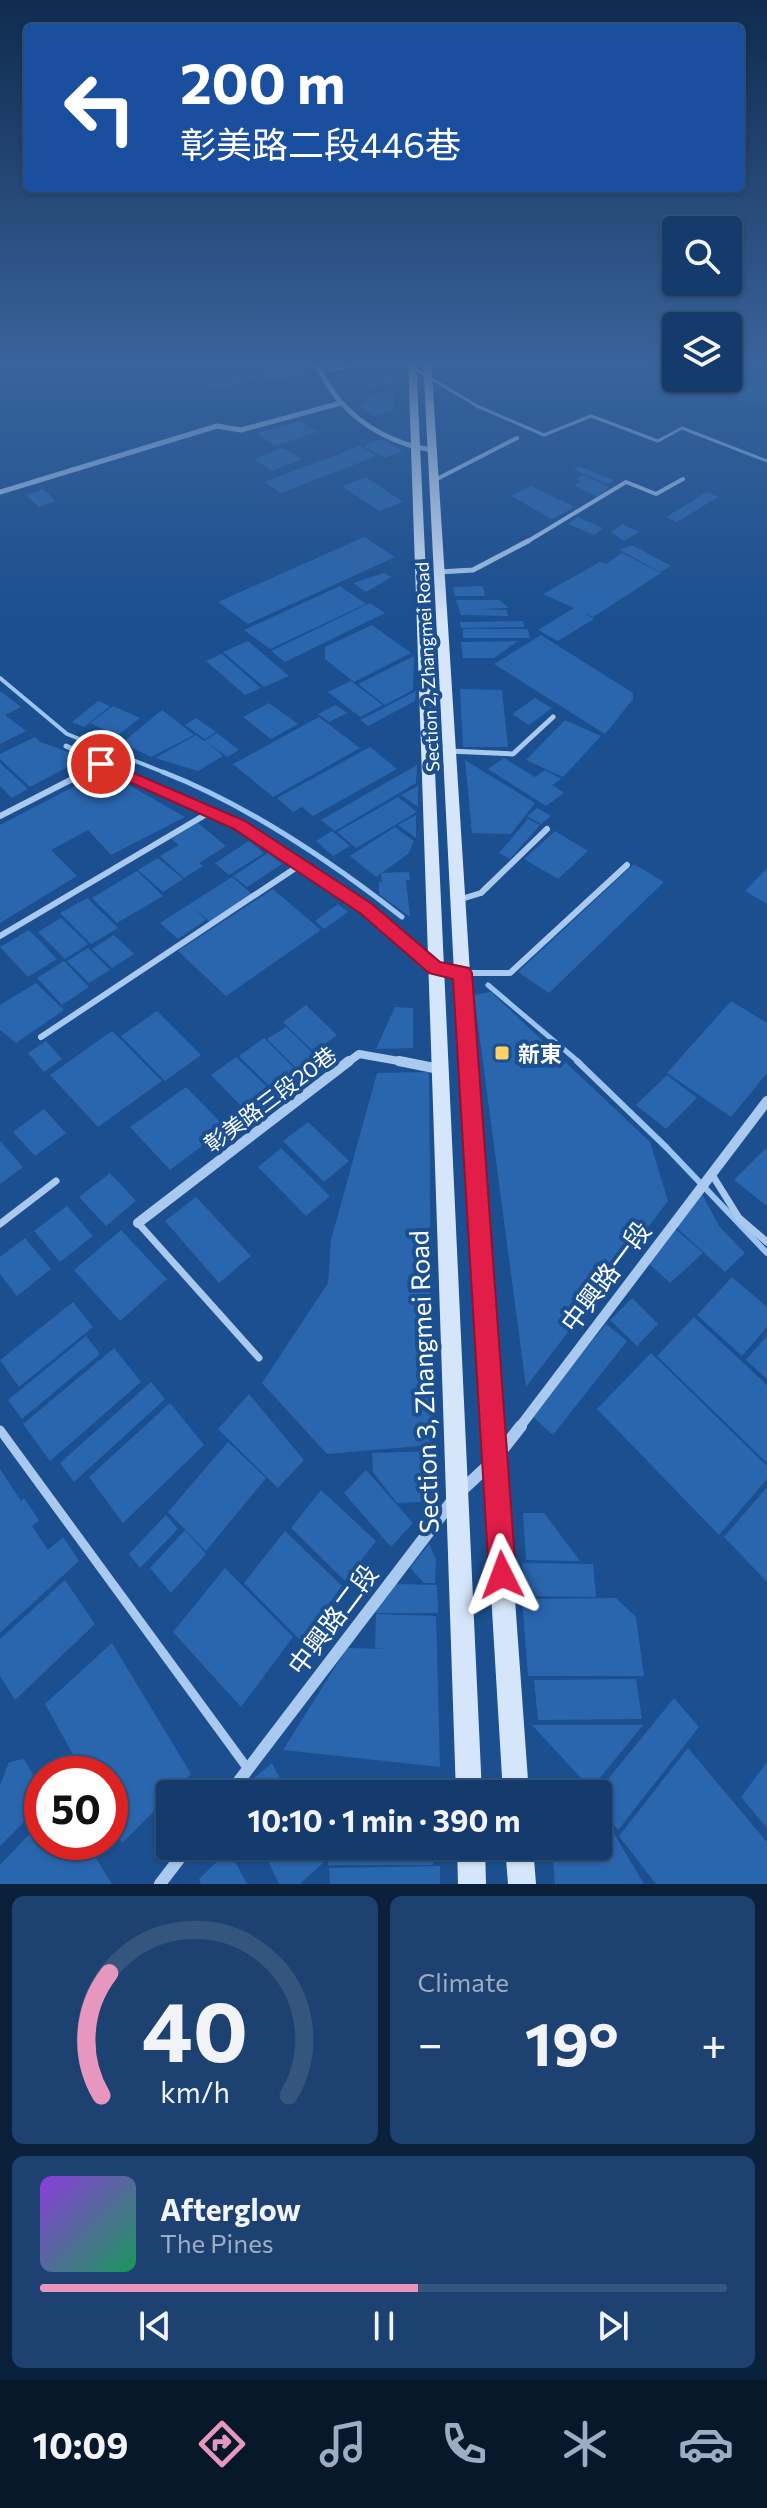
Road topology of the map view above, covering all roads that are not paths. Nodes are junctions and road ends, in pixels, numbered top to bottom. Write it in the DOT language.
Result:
graph roads {
  1 [pos="152,446"];
  2 [pos="408,446"];
  3 [pos="416,446"];
  4 [pos="433,446"];
  5 [pos="502,446"];
  6 [pos="416,449"];
  7 [pos="433,450"];
  8 [pos="683,479"];
  9 [pos="435,480"];
  10 [pos="0,492"];
  11 [pos="439,572"];
  12 [pos="423,642"];
  13 [pos="443,643"];
  14 [pos="553,717"];
  15 [pos="66,746"];
  16 [pos="449,751"];
  17 [pos="101,764"];
  18 [pos="210,812"];
  19 [pos="0,816"];
  20 [pos="547,829"];
  21 [pos="300,865"];
  22 [pos="627,865"];
  23 [pos="458,900"];
  24 [pos="0,936"];
  25 [pos="435,968"];
  26 [pos="462,973"];
  27 [pos="41,1037"];
  28 [pos="440,1069"];
  29 [pos="767,1101"];
  30 [pos="711,1173"];
  31 [pos="56,1181"];
  32 [pos="138,1223"];
  33 [pos="0,1224"];
  34 [pos="767,1242"];
  35 [pos="259,1358"];
  36 [pos="0,1430"];
  37 [pos="495,1458"];
  38 [pos="476,1477"];
  39 [pos="457,1496"];
  40 [pos="248,1769"];
  41 [pos="240,1780"];
  42 [pos="468,1780"];
  43 [pos="515,1780"];
  44 [pos="178,1860"];
  45 [pos="471,1860"];
  46 [pos="520,1860"];
  47 [pos="160,1884"];
  48 [pos="472,1884"];
  49 [pos="522,1884"];
  1 -- 10 [label="street"];
  2 -- 6 [label="street"];
  3 -- 6 [label="main road, Section 2, Zhangmei Road"];
  4 -- 7 [label="main road, Section 2, Zhangmei Road"];
  5 -- 9 [label="lane"];
  6 -- 7 [label="street"];
  6 -- 12 [label="main road, Section 2, Zhangmei Road"];
  7 -- 9 [label="main road, Section 2, Zhangmei Road"];
  8 -- 11 [label="lane"];
  9 -- 11 [label="main road, Section 2, Zhangmei Road"];
  11 -- 13 [label="main road, Section 2, Zhangmei Road"];
  12 -- 13 [label="main road"];
  12 -- 25 [label="main road, Section 2, Zhangmei Road"];
  13 -- 16 [label="main road, Section 2, Zhangmei Road"];
  14 -- 16 [label="lane"];
  15 -- 17 [label="lane"];
  16 -- 23 [label="main road, Section 2, Zhangmei Road"];
  17 -- 18 [label="lane"];
  17 -- 19 [label="lane"];
  18 -- 21 [label="lane"];
  18 -- 24 [label="lane"];
  20 -- 23 [label="lane"];
  21 -- 25 [label="lane"];
  21 -- 27 [label="lane"];
  22 -- 26 [label="lane"];
  23 -- 26 [label="main road, Section 2, Zhangmei Road"];
  25 -- 26 [label="lane"];
  25 -- 28 [label="main road, Section 3, Zhangmei Road"];
  26 -- 37 [label="main road"];
  28 -- 32 [label="street, 彰美路三段20巷"];
  28 -- 39 [label="main road, Section 3, Zhangmei Road"];
  29 -- 30 [label="street, 中興路一段"];
  30 -- 34 [label="lane"];
  30 -- 37 [label="street, 中興路一段"];
  31 -- 33 [label="lane"];
  32 -- 35 [label="lane"];
  36 -- 40 [label="lane"];
  37 -- 38 [label="street, 中興路一段"];
  37 -- 43 [label="main road"];
  38 -- 39 [label="street, 中興路二段"];
  39 -- 40 [label="street, 中興路二段"];
  39 -- 42 [label="main road, Section 3, Zhangmei Road"];
  40 -- 41 [label="street, 中興路二段"];
  44 -- 47 [label="street"];
  45 -- 48 [label="main road"];
  46 -- 49 [label="main road"];
}
